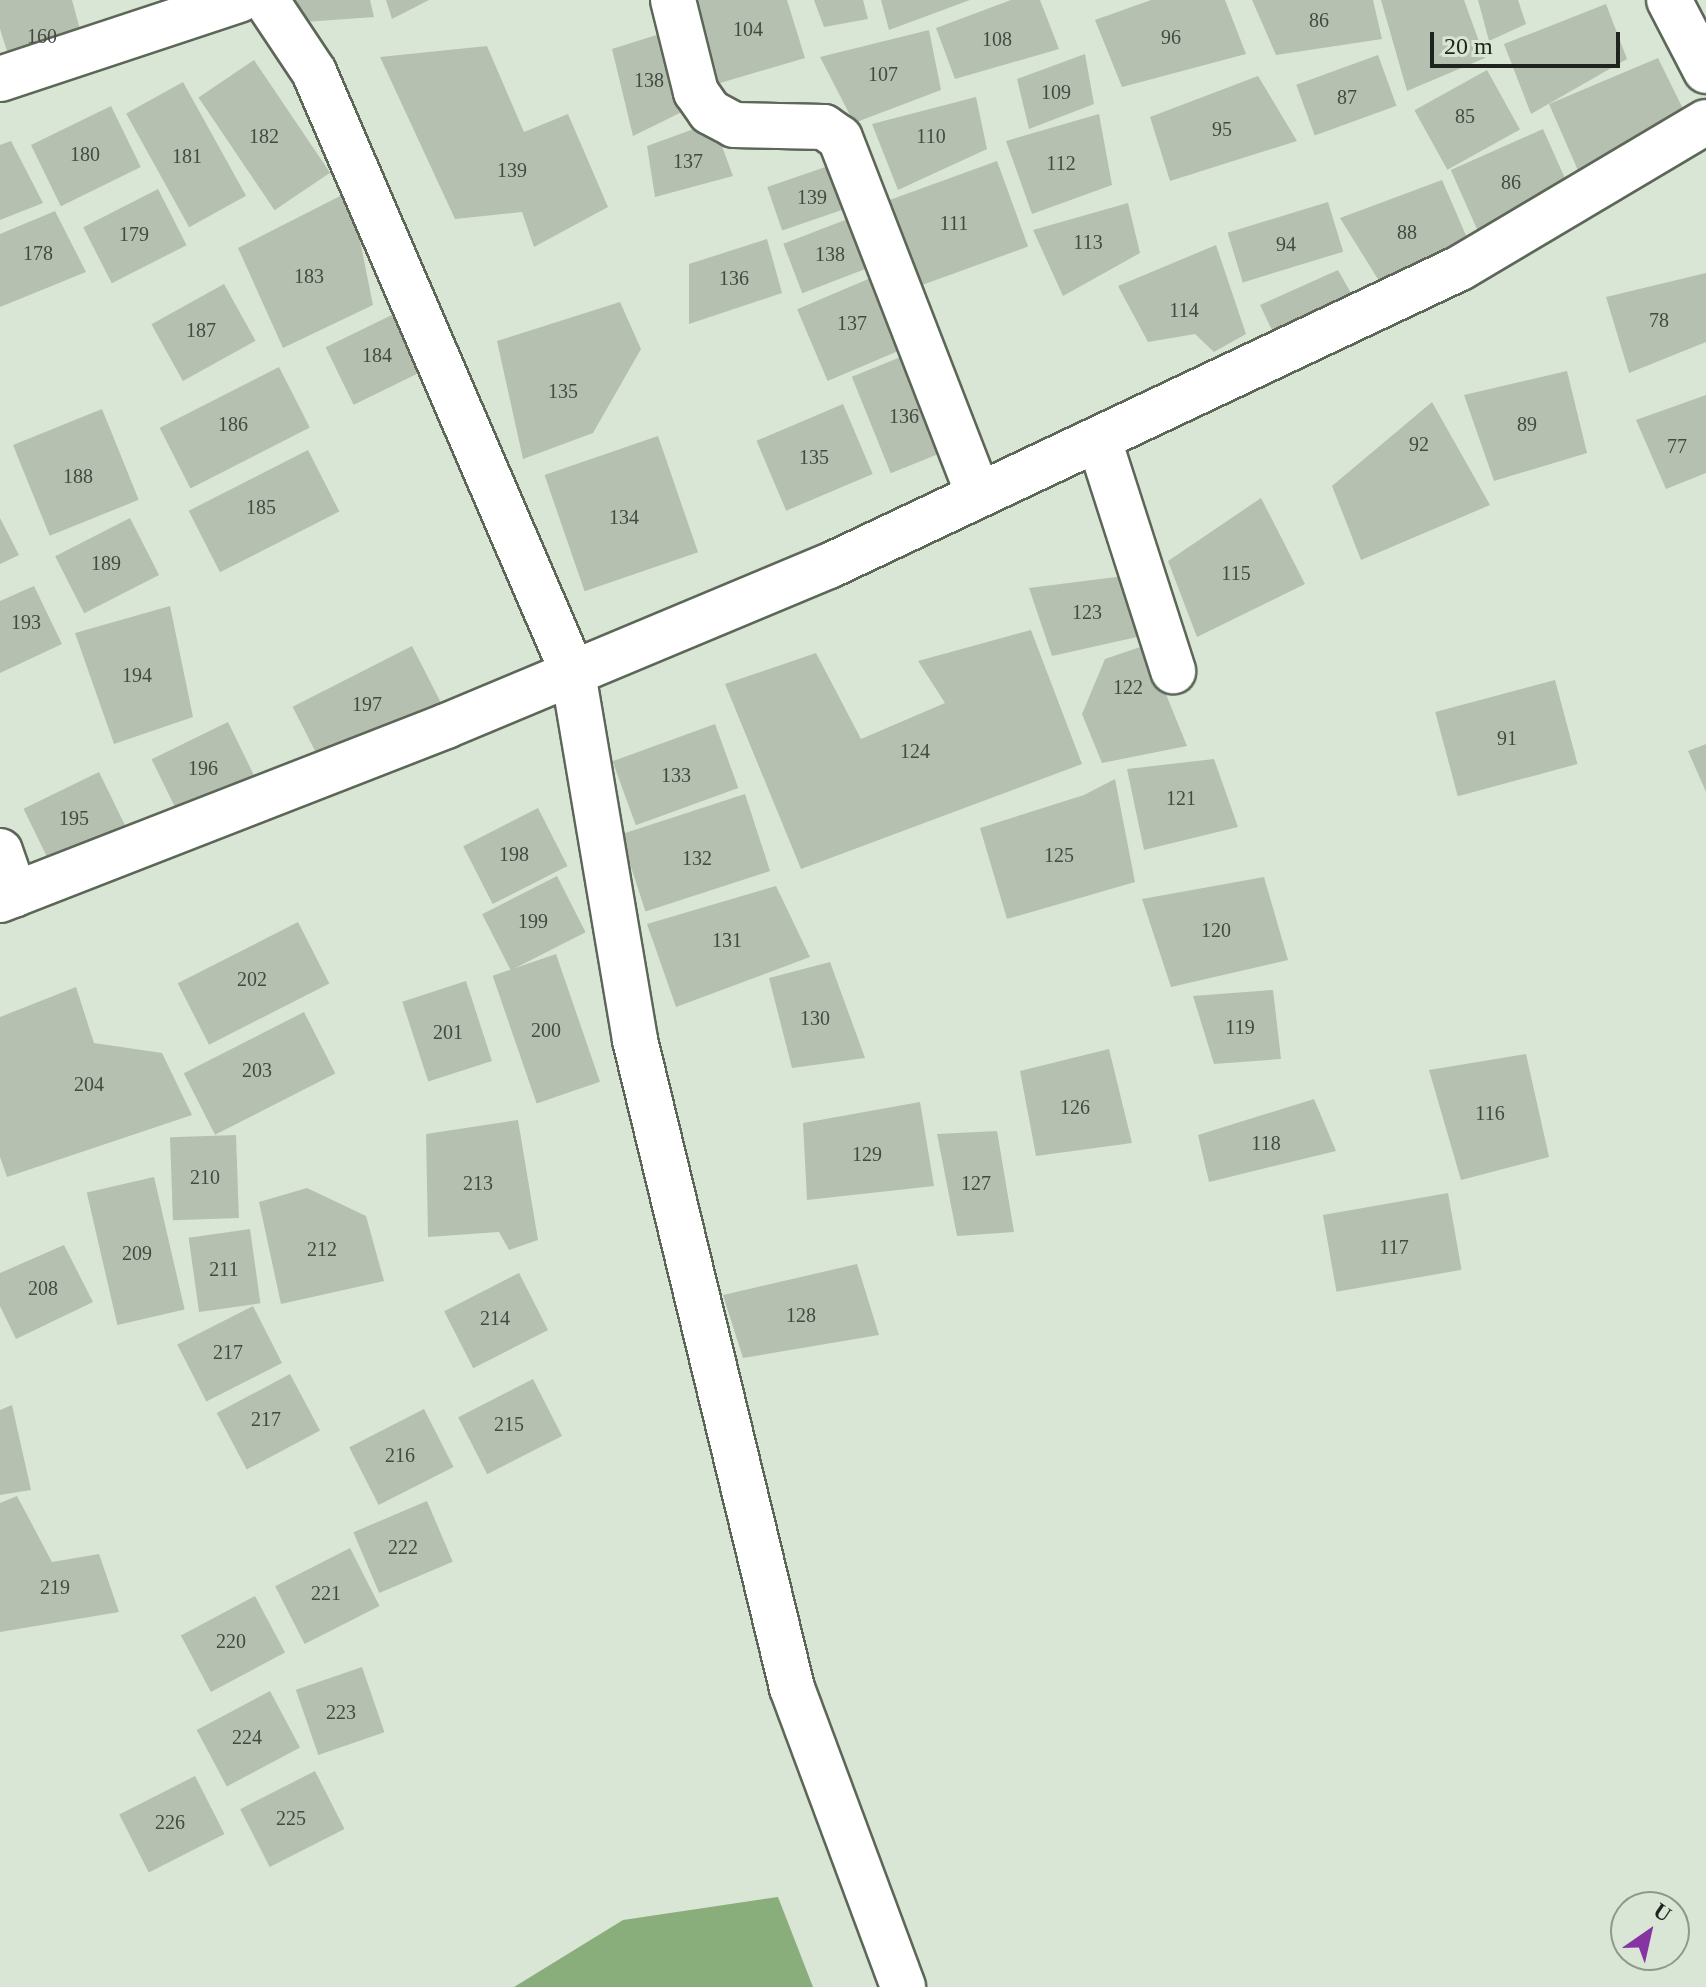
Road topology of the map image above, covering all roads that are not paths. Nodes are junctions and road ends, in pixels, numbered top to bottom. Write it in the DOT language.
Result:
graph roads {
  1 [pos="239,0"];
  2 [pos="266,0"];
  3 [pos="673,0"];
  4 [pos="1669,0"];
  5 [pos="1706,71"];
  6 [pos="0,79"];
  7 [pos="1706,122"];
  8 [pos="1099,440"];
  9 [pos="978,494"];
  10 [pos="1173,671"];
  11 [pos="573,673"];
  12 [pos="0,851"];
  13 [pos="8,897"];
  14 [pos="903,1987"];
  1 -- 6 [label="street"];
  2 -- 11 [label="street"];
  3 -- 9 [label="street"];
  4 -- 5 [label="street"];
  7 -- 8 [label="street"];
  8 -- 9 [label="street"];
  8 -- 10 [label="street"];
  9 -- 11 [label="street"];
  11 -- 13 [label="street"];
  11 -- 14 [label="street"];
  12 -- 13 [label="street"];
}
